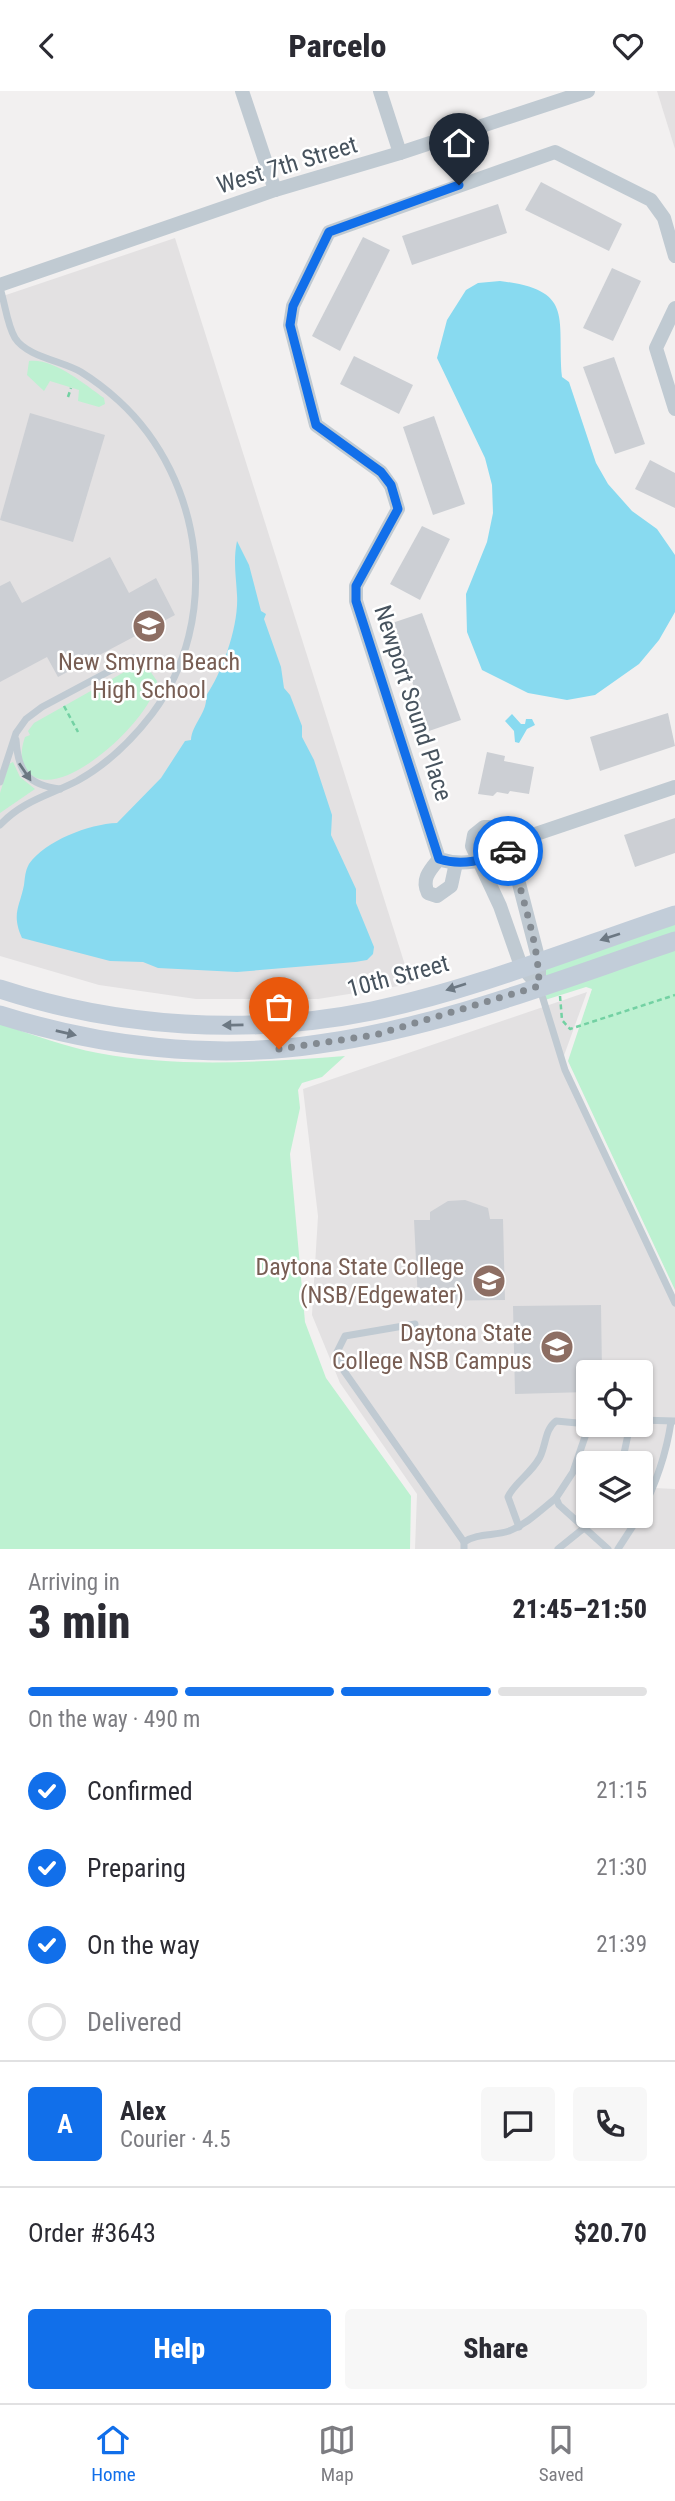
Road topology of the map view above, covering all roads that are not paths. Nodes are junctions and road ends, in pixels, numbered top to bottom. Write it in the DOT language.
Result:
graph roads {
  1 [pos="242,91"];
  2 [pos="380,91"];
  3 [pos="588,91"];
  4 [pos="400,153"];
  5 [pos="275,190"];
  6 [pos="675,256"];
  7 [pos="0,286"];
  8 [pos="675,308"];
  9 [pos="675,409"];
  10 [pos="178,666"];
  11 [pos="16,733"];
  12 [pos="0,782"];
  13 [pos="675,787"];
  14 [pos="60,789"];
  15 [pos="0,825"];
  16 [pos="511,850"];
  17 [pos="439,859"];
  18 [pos="480,861"];
  19 [pos="456,863"];
  20 [pos="521,898"];
  21 [pos="500,906"];
  22 [pos="675,915"];
  23 [pos="675,941"];
  24 [pos="530,963"];
  25 [pos="539,986"];
  26 [pos="0,989"];
  27 [pos="0,1015"];
  28 [pos="675,1303"];
  29 [pos="415,1324"];
  30 [pos="653,1420"];
  31 [pos="673,1421"];
  32 [pos="576,1423"];
  33 [pos="584,1437"];
  34 [pos="653,1485"];
  35 [pos="556,1498"];
  36 [pos="576,1521"];
  37 [pos="519,1527"];
  38 [pos="584,1528"];
  39 [pos="632,1528"];
  40 [pos="464,1545"];
  41 [pos="558,1549"];
  42 [pos="608,1549"];
  43 [pos="618,1549"];
  1 -- 5 [label="street"];
  2 -- 4 [label="street"];
  3 -- 4 [label="street, West 7th Street"];
  4 -- 5 [label="street, West 7th Street"];
  5 -- 7 [label="street, West 7th Street"];
  6 -- 17 [label="street, Newport Sound Place"];
  7 -- 10 [label="lane"];
  8 -- 9 [label="street"];
  10 -- 11 [label="lane"];
  10 -- 14 [label="lane"];
  11 -- 12 [label="lane"];
  11 -- 14 [label="lane, one-way"];
  13 -- 16 [label="street"];
  14 -- 15 [label="lane"];
  16 -- 18 [label="street"];
  16 -- 18 [label="street"];
  16 -- 20 [label="street"];
  17 -- 19 [label="street"];
  17 -- 19 [label="street"];
  18 -- 19 [label="street"];
  18 -- 21 [label="street"];
  20 -- 21 [label="street"];
  20 -- 24 [label="street"];
  21 -- 24 [label="street"];
  22 -- 24 [label="street, 10th Street, one-way"];
  23 -- 25 [label="street, 10th Street"];
  24 -- 25 [label="street"];
  24 -- 26 [label="street, 10th Street, one-way"];
  27 -- 25 [label="street, 10th Street, one-way"];
  25 -- 28 [label="lane"];
  29 -- 40 [label="lane"];
  30 -- 31 [label="lane"];
  31 -- 34 [label="lane"];
  32 -- 37 [label="lane"];
  33 -- 35 [label="lane"];
  35 -- 36 [label="lane"];
  35 -- 37 [label="lane"];
  37 -- 40 [label="lane"];
  38 -- 41 [label="lane"];
  38 -- 42 [label="lane"];
  39 -- 43 [label="lane"];
}
